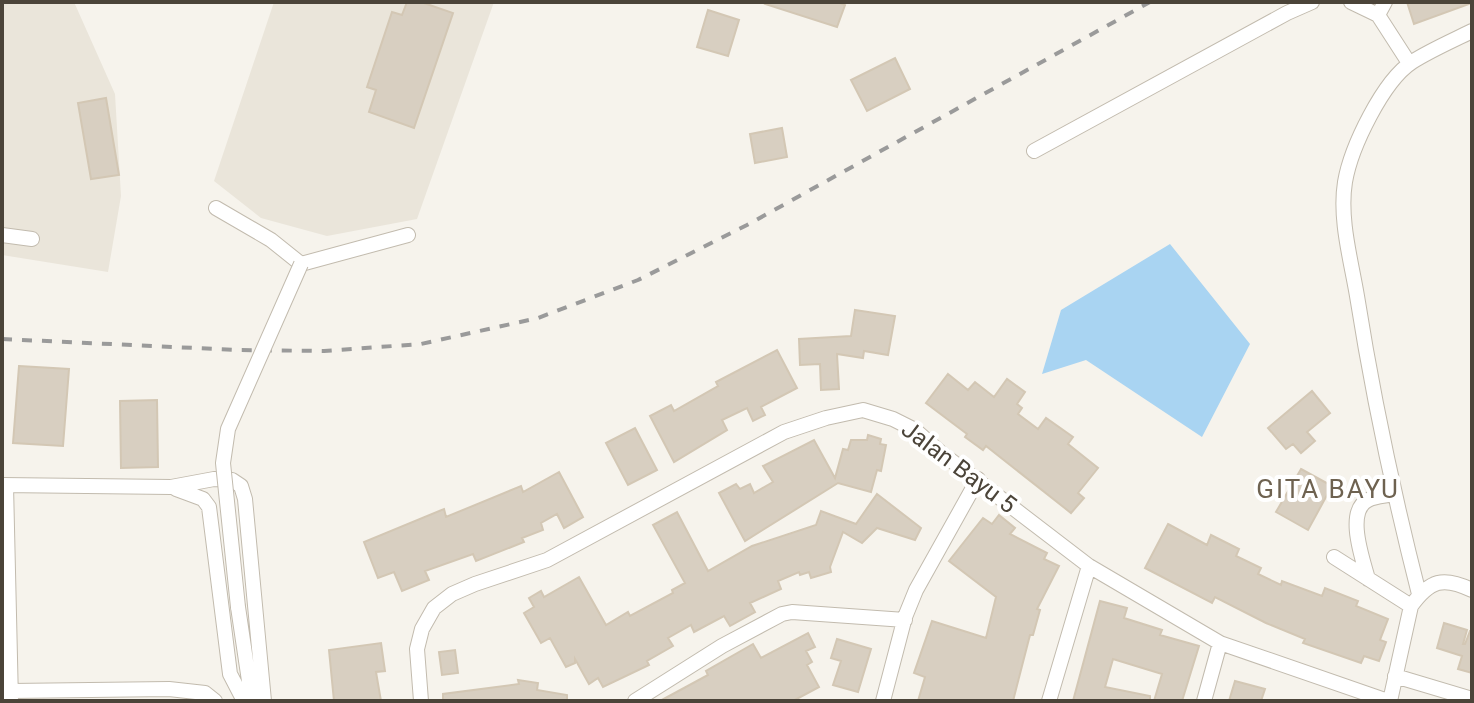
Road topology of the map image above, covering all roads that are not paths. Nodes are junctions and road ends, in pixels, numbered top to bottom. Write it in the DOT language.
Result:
graph roads {
  1 [pos="1312,2"];
  2 [pos="1351,2"];
  3 [pos="1381,8"];
  4 [pos="1472,31"];
  5 [pos="1409,63"];
  6 [pos="1034,151"];
  7 [pos="216,208"];
  8 [pos="2,235"];
  9 [pos="408,235"];
  10 [pos="32,239"];
  11 [pos="301,264"];
  12 [pos="978,479"];
  13 [pos="4,485"];
  14 [pos="171,487"];
  15 [pos="1394,494"];
  16 [pos="1334,557"];
  17 [pos="1089,566"];
  18 [pos="1368,579"];
  19 [pos="1472,590"];
  20 [pos="1415,600"];
  21 [pos="6,616"];
  22 [pos="905,620"];
  23 [pos="1220,643"];
  24 [pos="1395,676"];
  25 [pos="11,696"];
  26 [pos="117,696"];
  27 [pos="1472,699"];
  28 [pos="215,701"];
  29 [pos="244,701"];
  30 [pos="252,701"];
  31 [pos="264,701"];
  32 [pos="421,701"];
  33 [pos="635,701"];
  34 [pos="883,701"];
  35 [pos="1049,701"];
  36 [pos="1204,701"];
  37 [pos="1389,701"];
  1 -- 6 [label="street"];
  2 -- 3 [label="street"];
  3 -- 5 [label="street"];
  4 -- 5 [label="street"];
  5 -- 15 [label="street"];
  7 -- 11 [label="street"];
  8 -- 10 [label="street"];
  9 -- 11 [label="street"];
  11 -- 30 [label="street, bridge"];
  12 -- 17 [label="street, Jalan Bayu 5"];
  12 -- 22 [label="street"];
  12 -- 32 [label="street, Jalan Bayu 5"];
  13 -- 14 [label="street"];
  13 -- 21 [label="street"];
  14 -- 29 [label="street"];
  14 -- 31 [label="street"];
  15 -- 18 [label="street"];
  15 -- 20 [label="street"];
  16 -- 18 [label="street"];
  17 -- 23 [label="street, Jalan Bayu 5"];
  17 -- 35 [label="street"];
  18 -- 20 [label="street"];
  19 -- 20 [label="street"];
  20 -- 24 [label="street"];
  21 -- 25 [label="street"];
  22 -- 33 [label="street"];
  22 -- 34 [label="street"];
  23 -- 36 [label="street"];
  23 -- 37 [label="street, Jalan Bayu 5"];
  24 -- 27 [label="street"];
  24 -- 37 [label="street"];
  25 -- 26 [label="street"];
  26 -- 28 [label="street"];
}
